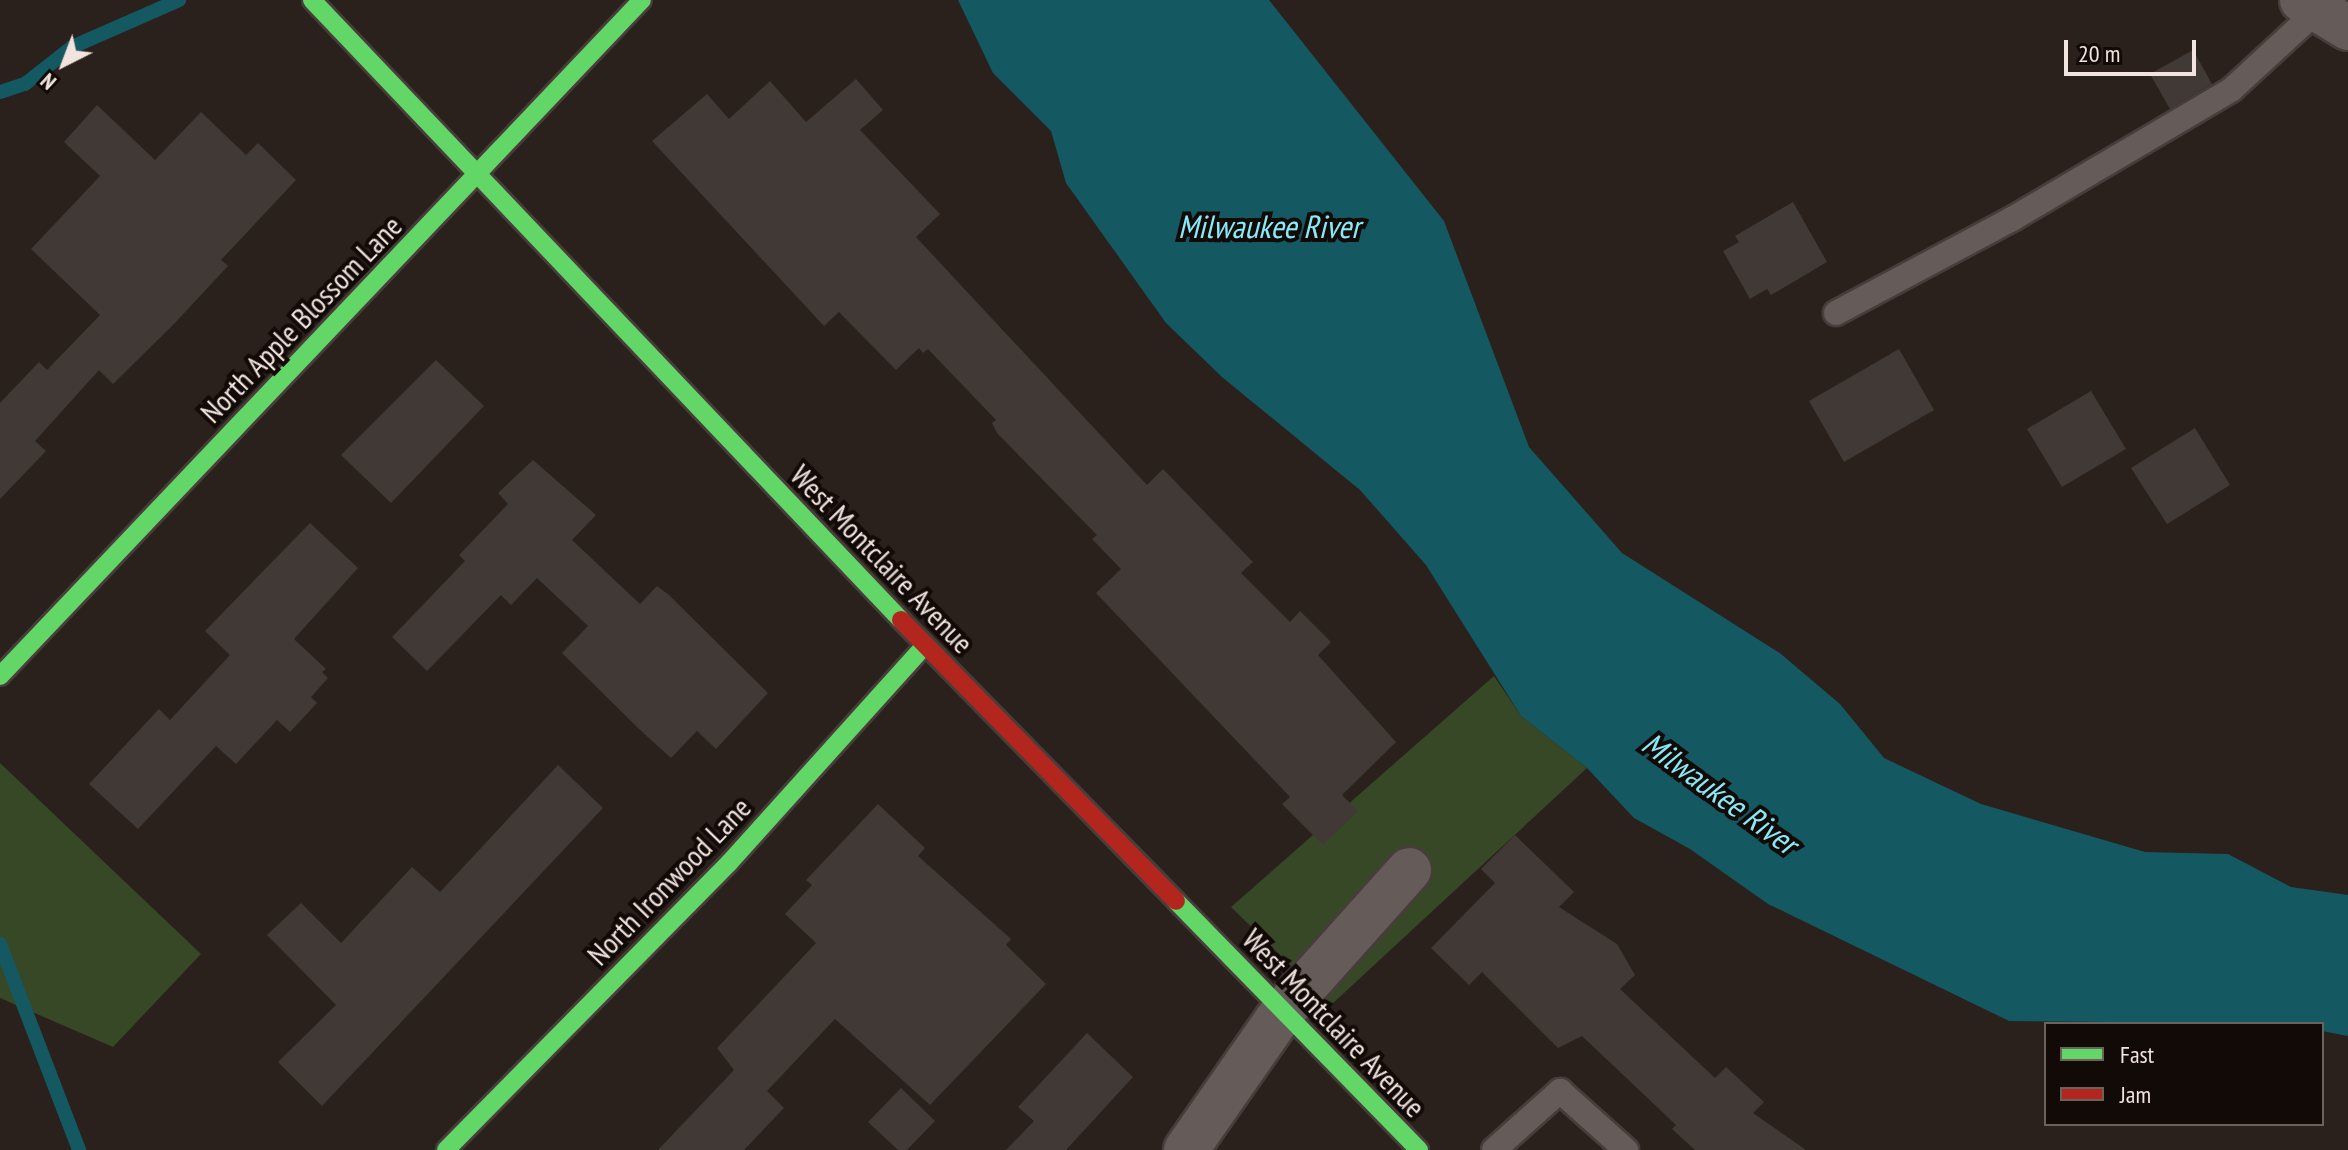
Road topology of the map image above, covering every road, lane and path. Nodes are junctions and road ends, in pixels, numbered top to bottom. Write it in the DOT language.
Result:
graph roads {
  1 [pos="312,0"];
  2 [pos="642,0"];
  3 [pos="2323,13"];
  4 [pos="475,177"];
  5 [pos="1836,313"];
  6 [pos="925,645"];
  7 [pos="0,676"];
  8 [pos="1409,870"];
  9 [pos="1283,1011"];
  10 [pos="446,1150"];
  11 [pos="1186,1150"];
  12 [pos="1419,1150"];
  13 [pos="1494,1150"];
  14 [pos="1626,1150"];
  1 -- 4 [label="street, West Montclaire Avenue"];
  2 -- 4 [label="street, North Apple Blossom Lane"];
  3 -- 5 [label="lane"];
  4 -- 6 [label="street, West Montclaire Avenue"];
  4 -- 7 [label="street, North Apple Blossom Lane"];
  6 -- 9 [label="street, West Montclaire Avenue"];
  6 -- 10 [label="street, North Ironwood Lane"];
  8 -- 9 [label="street"];
  9 -- 11 [label="street"];
  9 -- 12 [label="street, West Montclaire Avenue"];
  13 -- 14 [label="lane"];
}
